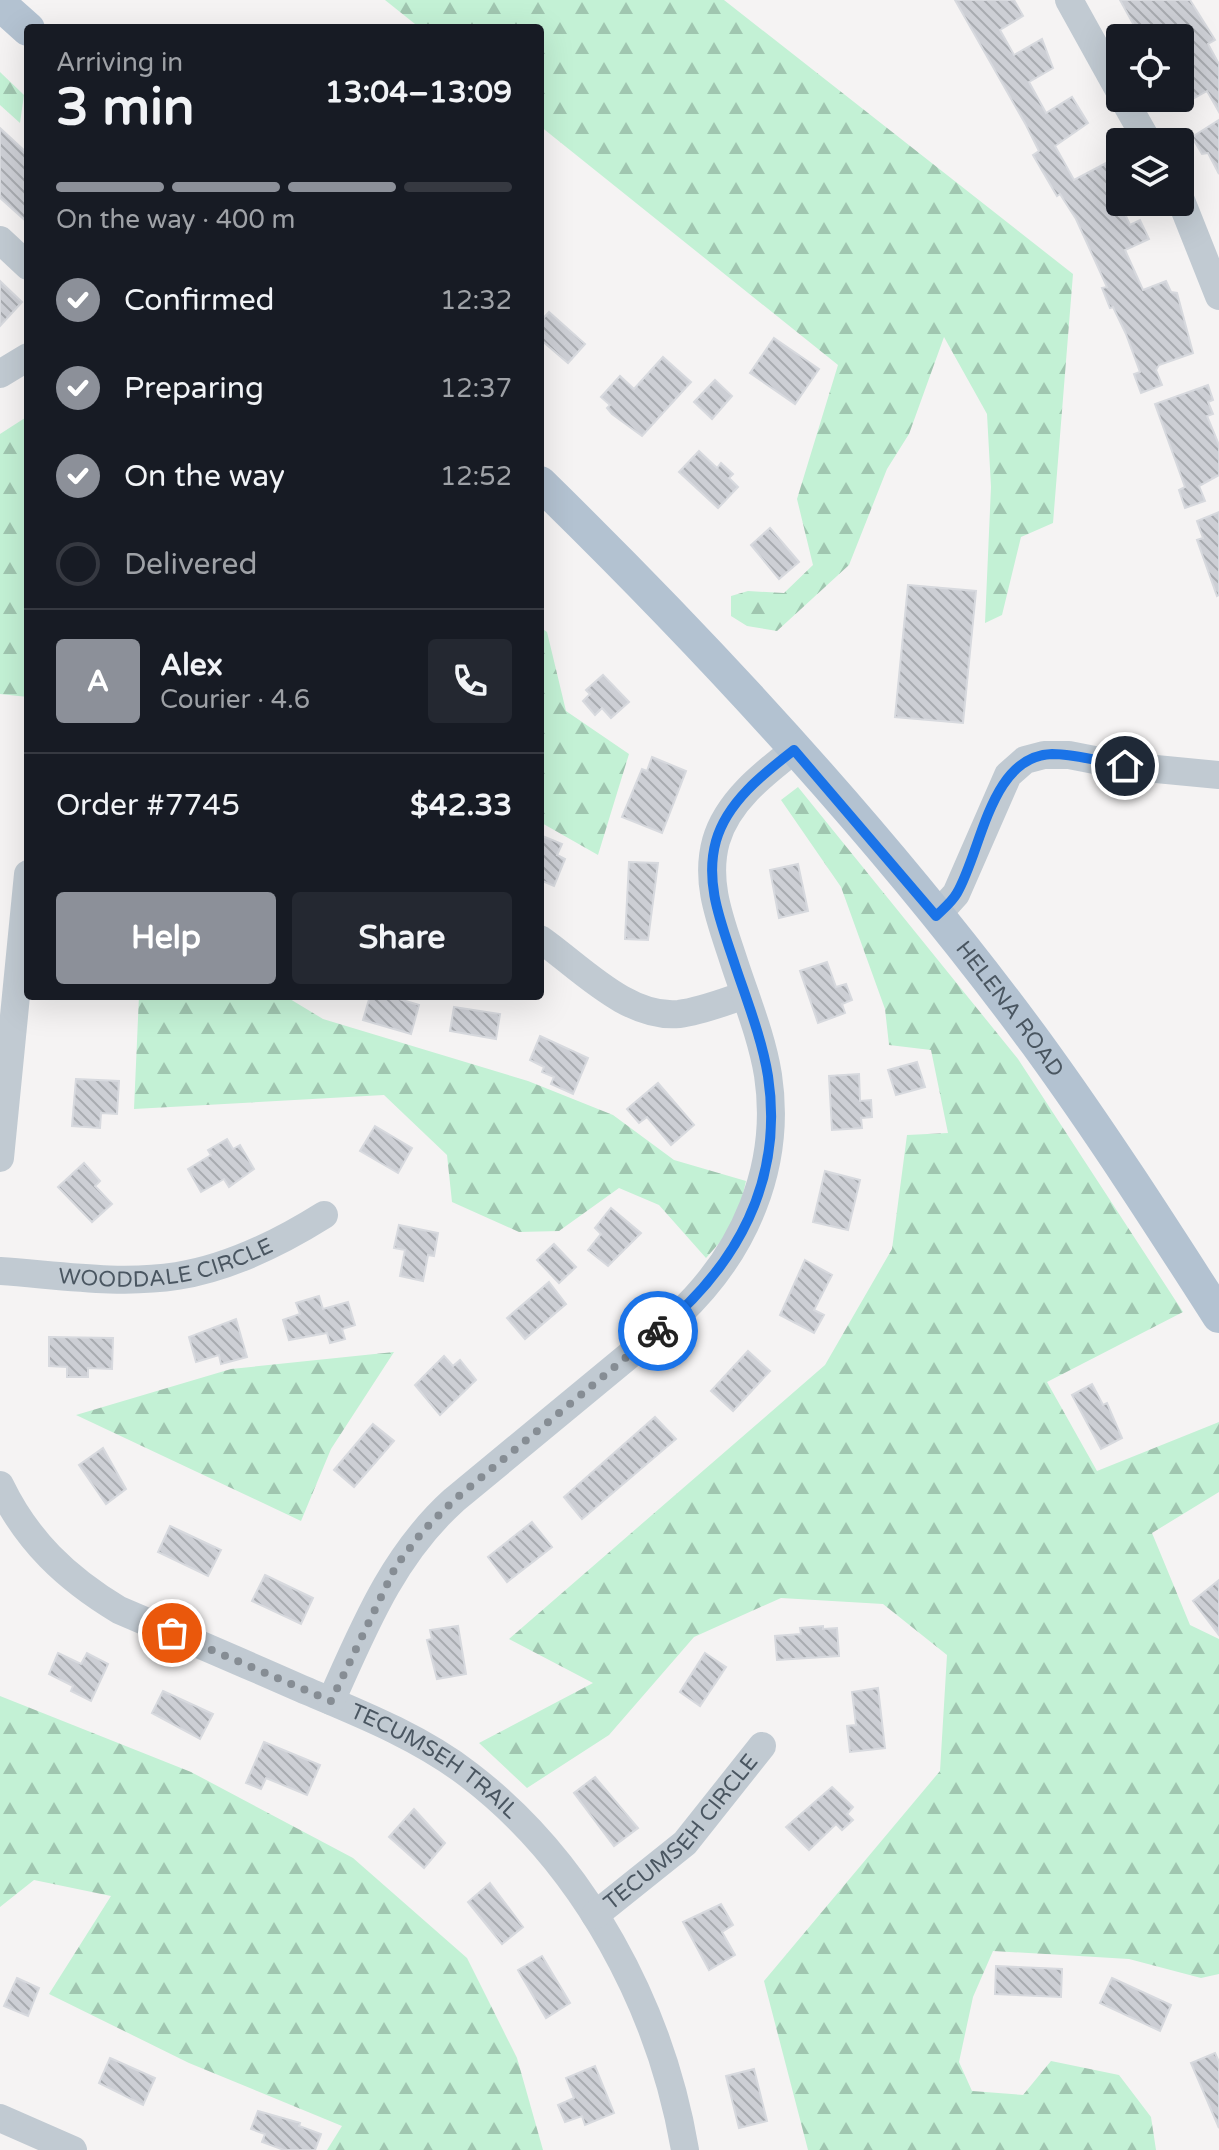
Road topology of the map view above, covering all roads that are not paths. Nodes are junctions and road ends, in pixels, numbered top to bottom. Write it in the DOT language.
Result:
graph roads {
  1 [pos="1069,0"];
  2 [pos="0,4"];
  3 [pos="24,25"];
  4 [pos="1106,67"];
  5 [pos="1187,216"];
  6 [pos="0,240"];
  7 [pos="24,262"];
  8 [pos="1219,296"];
  9 [pos="24,359"];
  10 [pos="0,374"];
  11 [pos="544,487"];
  12 [pos="794,750"];
  13 [pos="1219,775"];
  14 [pos="24,888"];
  15 [pos="936,916"];
  16 [pos="11,934"];
  17 [pos="544,942"];
  18 [pos="745,995"];
  19 [pos="0,1158"];
  20 [pos="324,1215"];
  21 [pos="0,1271"];
  22 [pos="1219,1316"];
  23 [pos="0,1485"];
  24 [pos="7,1519"];
  25 [pos="331,1701"];
  26 [pos="762,1746"];
  27 [pos="595,1915"];
  28 [pos="0,2118"];
  29 [pos="73,2150"];
  30 [pos="685,2150"];
  1 -- 4 [label="street"];
  2 -- 3 [label="main road"];
  5 -- 8 [label="street"];
  6 -- 7 [label="street"];
  9 -- 10 [label="street"];
  11 -- 12 [label="main road, HELENA ROAD"];
  12 -- 15 [label="main road, HELENA ROAD"];
  12 -- 18 [label="street"];
  13 -- 15 [label="street"];
  14 -- 16 [label="street"];
  15 -- 22 [label="main road, HELENA ROAD"];
  16 -- 19 [label="street"];
  17 -- 18 [label="street"];
  18 -- 25 [label="street"];
  20 -- 21 [label="street, WOODDALE CIRCLE"];
  23 -- 24 [label="street, TECUMSEH TRAIL"];
  24 -- 25 [label="street, TECUMSEH TRAIL"];
  25 -- 27 [label="street, TECUMSEH TRAIL"];
  26 -- 27 [label="street, TECUMSEH CIRCLE"];
  27 -- 30 [label="street, TECUMSEH TRAIL"];
  28 -- 29 [label="street"];
}
